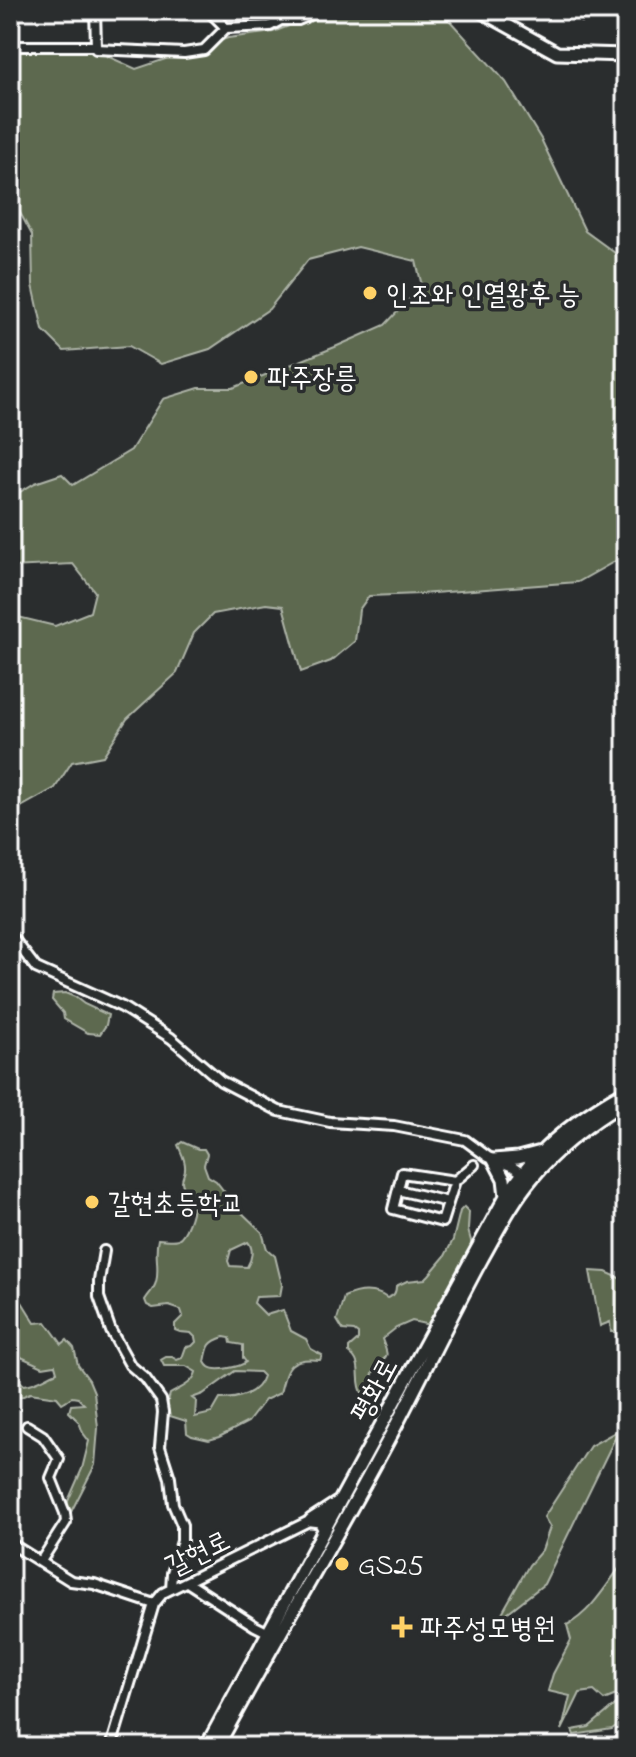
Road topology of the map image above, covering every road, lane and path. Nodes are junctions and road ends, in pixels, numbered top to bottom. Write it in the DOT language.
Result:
graph roads {
  1 [pos="95,10"];
  2 [pos="208,10"];
  3 [pos="314,10"];
  4 [pos="479,10"];
  5 [pos="226,28"];
  6 [pos="10,46"];
  7 [pos="96,46"];
  8 [pos="626,55"];
  9 [pos="10,934"];
  10 [pos="626,1091"];
  11 [pos="626,1101"];
  12 [pos="542,1152"];
  13 [pos="494,1160"];
  14 [pos="474,1165"];
  15 [pos="527,1176"];
  16 [pos="455,1181"];
  17 [pos="398,1190"];
  18 [pos="506,1196"];
  19 [pos="448,1202"];
  20 [pos="104,1251"];
  21 [pos="27,1426"];
  22 [pos="341,1500"];
  23 [pos="311,1520"];
  24 [pos="325,1530"];
  25 [pos="10,1543"];
  26 [pos="41,1561"];
  27 [pos="187,1582"];
  28 [pos="171,1589"];
  29 [pos="154,1604"];
  30 [pos="273,1635"];
  31 [pos="111,1747"];
  32 [pos="206,1747"];
  33 [pos="217,1747"];
  1 -- 7 [label="street"];
  2 -- 5 [label="street"];
  3 -- 5 [label="street"];
  4 -- 8 [label="main road"];
  5 -- 7 [label="street"];
  6 -- 7 [label="street"];
  9 -- 13 [label="street"];
  10 -- 12 [label="main road, 평화로"];
  11 -- 15 [label="main road, 평화로"];
  12 -- 13 [label="main road"];
  12 -- 15 [label="main road, 평화로"];
  13 -- 15 [label="street"];
  13 -- 18 [label="main road"];
  14 -- 16 [label="street"];
  15 -- 18 [label="main road, 평화로"];
  15 -- 30 [label="main road, 평화로"];
  16 -- 17 [label="street"];
  16 -- 19 [label="street"];
  17 -- 19 [label="street"];
  17 -- 19 [label="street"];
  18 -- 22 [label="main road, 평화로"];
  20 -- 28 [label="street"];
  21 -- 26 [label="street"];
  22 -- 23 [label="main road"];
  22 -- 24 [label="main road, 평화로"];
  23 -- 24 [label="main road"];
  23 -- 27 [label="street, 갈현로"];
  24 -- 30 [label="main road, 평화로"];
  25 -- 26 [label="street"];
  26 -- 29 [label="street"];
  27 -- 28 [label="street, 갈현로"];
  27 -- 30 [label="street"];
  28 -- 29 [label="street, 갈현로"];
  29 -- 31 [label="street, 갈현로"];
  30 -- 32 [label="main road, 평화로"];
  30 -- 33 [label="main road, 평화로"];
}
